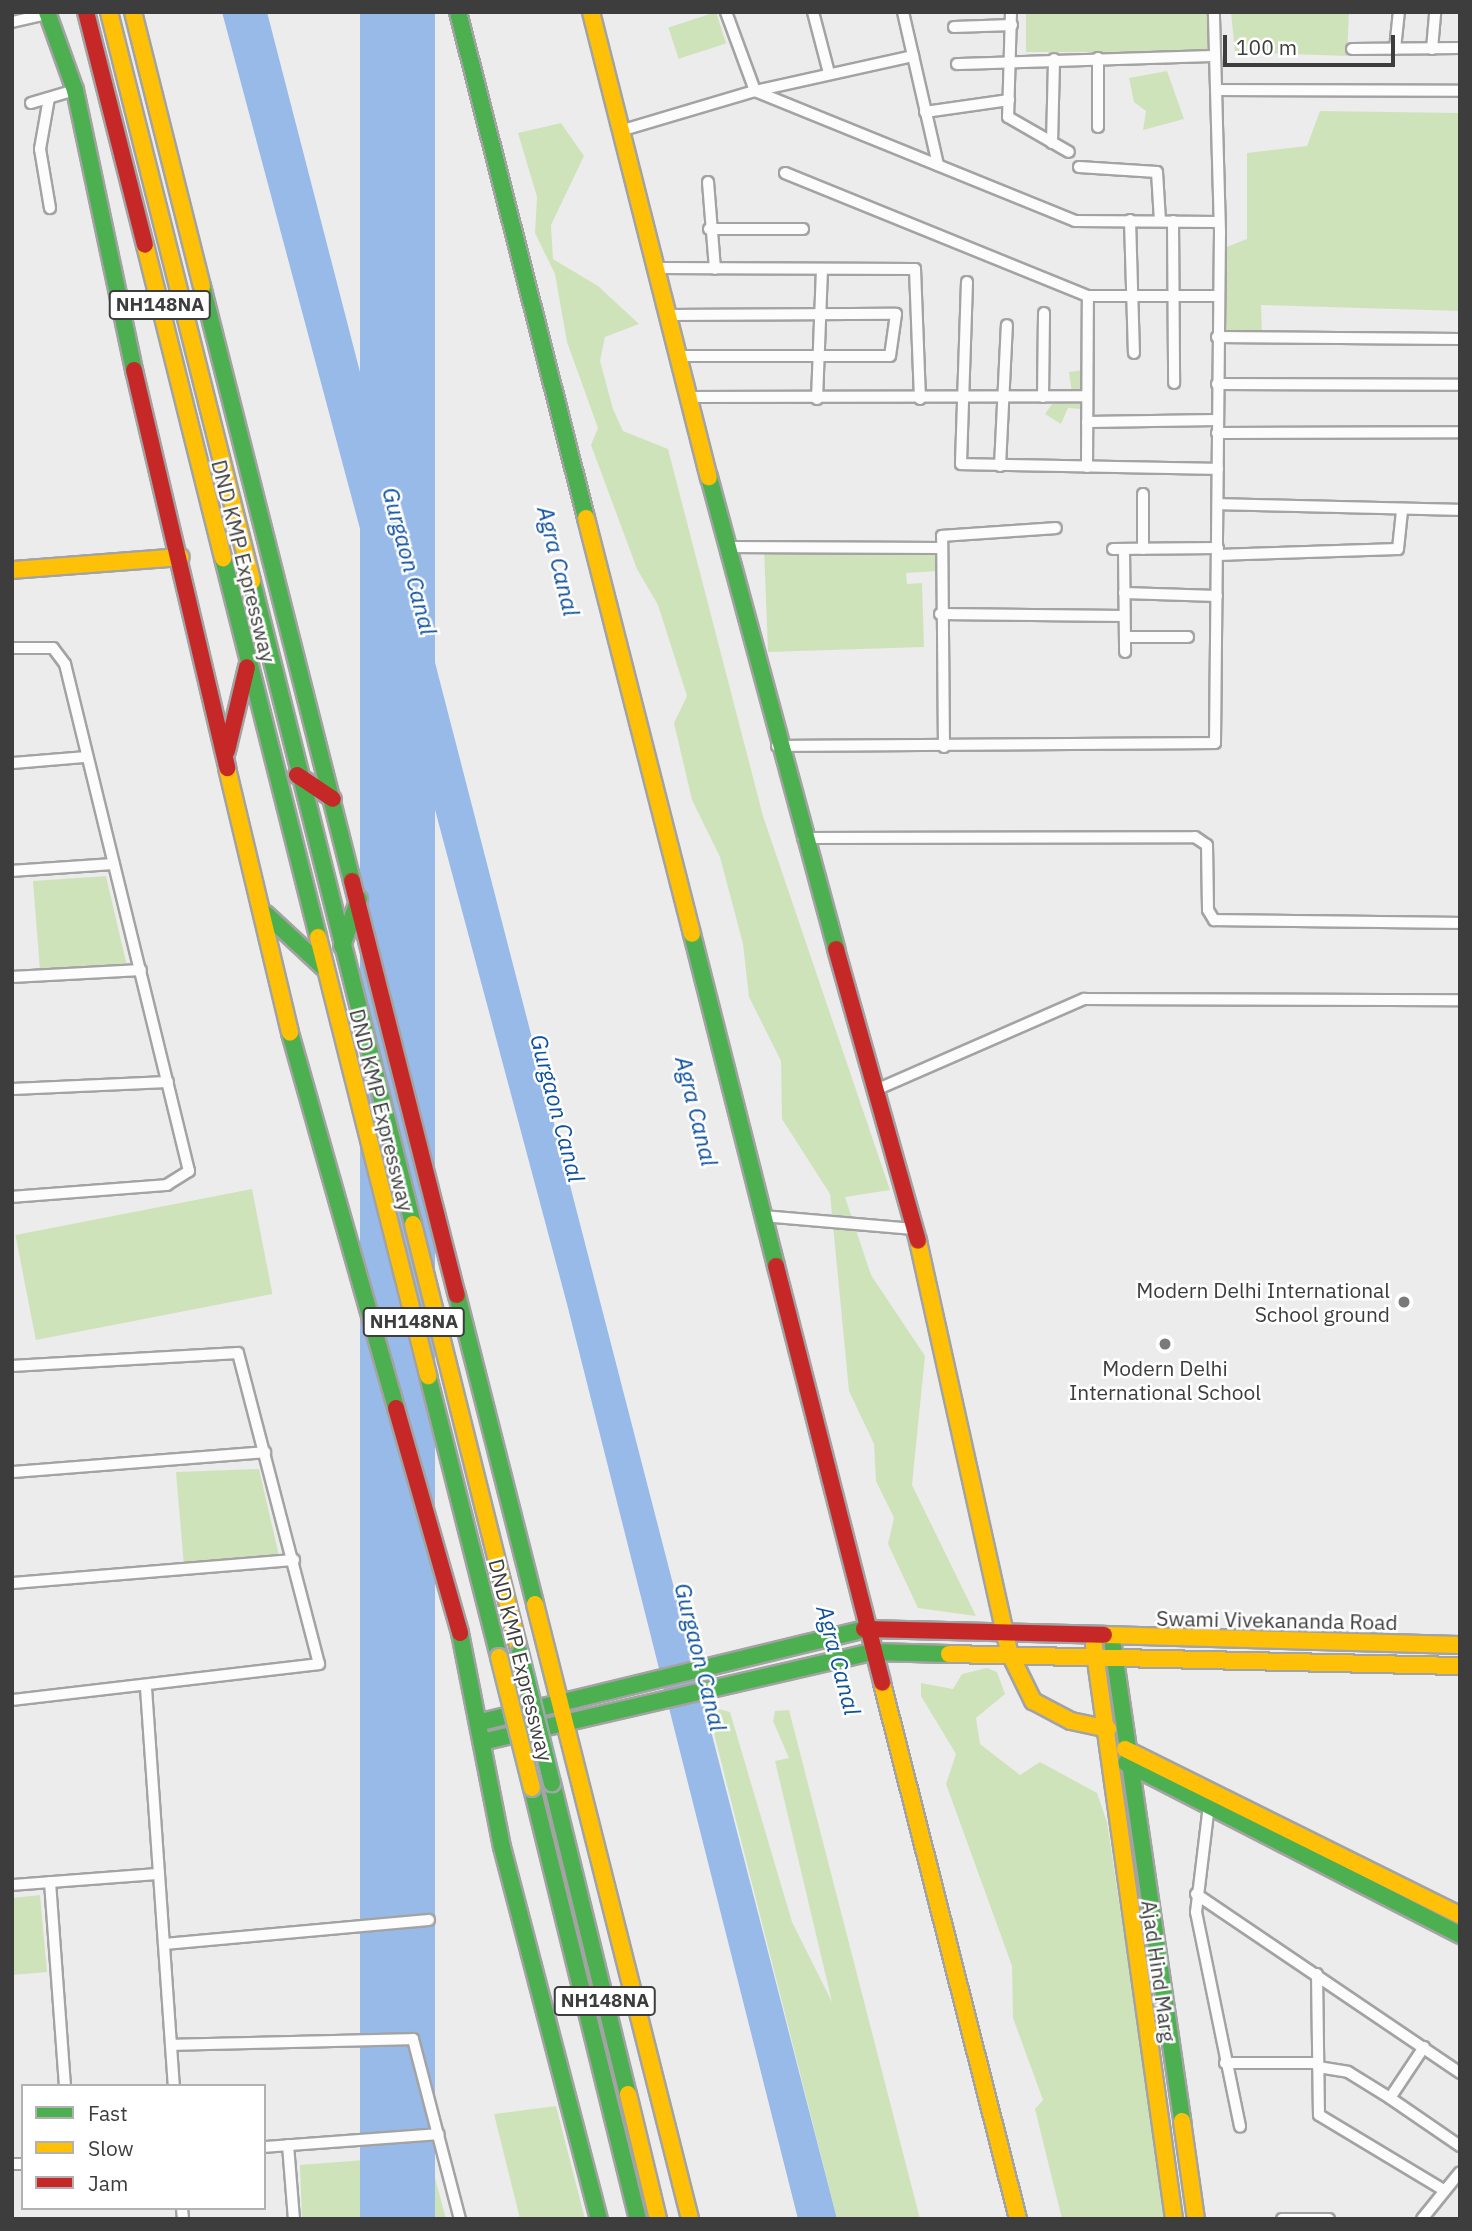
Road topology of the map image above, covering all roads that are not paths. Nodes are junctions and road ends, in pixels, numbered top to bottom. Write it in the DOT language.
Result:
graph roads {
  1 [pos="86,12"];
  2 [pos="109,12"];
  3 [pos="132,12"];
  4 [pos="458,12"];
  5 [pos="591,12"];
  6 [pos="726,12"];
  7 [pos="813,12"];
  8 [pos="903,12"];
  9 [pos="1011,12"];
  10 [pos="1214,12"];
  11 [pos="1399,12"];
  12 [pos="1435,12"];
  13 [pos="47,13"];
  14 [pos="12,22"];
  15 [pos="1012,24"];
  16 [pos="954,27"];
  17 [pos="1460,48"];
  18 [pos="1352,49"];
  19 [pos="1395,49"];
  20 [pos="1432,49"];
  21 [pos="913,57"];
  22 [pos="1214,57"];
  23 [pos="1098,58"];
  24 [pos="1054,59"];
  25 [pos="1010,61"];
  26 [pos="957,64"];
  27 [pos="829,74"];
  28 [pos="75,90"];
  29 [pos="1216,90"];
  30 [pos="1460,90"];
  31 [pos="755,91"];
  32 [pos="49,97"];
  33 [pos="1009,100"];
  34 [pos="31,103"];
  35 [pos="925,112"];
  36 [pos="1098,127"];
  37 [pos="623,130"];
  38 [pos="1052,143"];
  39 [pos="1069,152"];
  40 [pos="938,165"];
  41 [pos="1079,167"];
  42 [pos="785,173"];
  43 [pos="708,182"];
  44 [pos="50,208"];
  45 [pos="1130,220"];
  46 [pos="1160,221"];
  47 [pos="1172,221"];
  48 [pos="1219,222"];
  49 [pos="709,229"];
  50 [pos="803,229"];
  51 [pos="657,268"];
  52 [pos="715,269"];
  53 [pos="822,271"];
  54 [pos="967,282"];
  55 [pos="1088,296"];
  56 [pos="1219,296"];
  57 [pos="1130,297"];
  58 [pos="1174,297"];
  59 [pos="1044,313"];
  60 [pos="668,315"];
  61 [pos="820,315"];
  62 [pos="1007,325"];
  63 [pos="1217,338"];
  64 [pos="1460,339"];
  65 [pos="1134,353"];
  66 [pos="820,355"];
  67 [pos="679,356"];
  68 [pos="1174,383"];
  69 [pos="1217,384"];
  70 [pos="1460,385"];
  71 [pos="689,397"];
  72 [pos="1043,397"];
  73 [pos="1087,397"];
  74 [pos="1006,398"];
  75 [pos="817,399"];
  76 [pos="920,399"];
  77 [pos="965,399"];
  78 [pos="1217,420"];
  79 [pos="1087,422"];
  80 [pos="1460,432"];
  81 [pos="1217,433"];
  82 [pos="1000,467"];
  83 [pos="1087,467"];
  84 [pos="1218,469"];
  85 [pos="1143,494"];
  86 [pos="1218,505"];
  87 [pos="1402,510"];
  88 [pos="1460,510"];
  89 [pos="1056,528"];
  90 [pos="727,547"];
  91 [pos="941,548"];
  92 [pos="1143,549"];
  93 [pos="1218,551"];
  94 [pos="181,557"];
  95 [pos="12,570"];
  96 [pos="1124,593"];
  97 [pos="1217,596"];
  98 [pos="940,614"];
  99 [pos="1124,617"];
  100 [pos="1125,637"];
  101 [pos="1188,637"];
  102 [pos="12,648"];
  103 [pos="1125,652"];
  104 [pos="248,663"];
  105 [pos="777,746"];
  106 [pos="944,747"];
  107 [pos="227,751"];
  108 [pos="85,757"];
  109 [pos="12,763"];
  110 [pos="297,775"];
  111 [pos="333,799"];
  112 [pos="803,838"];
  113 [pos="112,864"];
  114 [pos="12,871"];
  115 [pos="359,899"];
  116 [pos="267,914"];
  117 [pos="1460,923"];
  118 [pos="342,946"];
  119 [pos="324,968"];
  120 [pos="141,970"];
  121 [pos="12,977"];
  122 [pos="1460,1000"];
  123 [pos="168,1082"];
  124 [pos="12,1089"];
  125 [pos="878,1089"];
  126 [pos="12,1197"];
  127 [pos="762,1216"];
  128 [pos="914,1229"];
  129 [pos="12,1366"];
  130 [pos="265,1452"];
  131 [pos="12,1472"];
  132 [pos="294,1560"];
  133 [pos="12,1583"];
  134 [pos="859,1629"];
  135 [pos="1005,1633"];
  136 [pos="1093,1636"];
  137 [pos="1112,1637"];
  138 [pos="1460,1645"];
  139 [pos="873,1652"];
  140 [pos="1009,1652"];
  141 [pos="1094,1654"];
  142 [pos="1114,1654"];
  143 [pos="1460,1666"];
  144 [pos="146,1688"];
  145 [pos="12,1700"];
  146 [pos="563,1700"];
  147 [pos="481,1722"];
  148 [pos="568,1724"];
  149 [pos="486,1741"];
  150 [pos="1110,1743"];
  151 [pos="1132,1758"];
  152 [pos="1209,1805"];
  153 [pos="159,1874"];
  154 [pos="50,1882"];
  155 [pos="12,1885"];
  156 [pos="1196,1894"];
  157 [pos="1460,1914"];
  158 [pos="429,1920"];
  159 [pos="1460,1935"];
  160 [pos="164,1944"];
  161 [pos="1317,1974"];
  162 [pos="171,2045"];
  163 [pos="1424,2047"];
  164 [pos="1225,2063"];
  165 [pos="1318,2065"];
  166 [pos="1460,2073"];
  167 [pos="65,2084"];
  168 [pos="174,2084"];
  169 [pos="1390,2098"];
  170 [pos="1240,2127"];
  171 [pos="439,2134"];
  172 [pos="288,2146"];
  173 [pos="266,2147"];
  174 [pos="1460,2147"];
  175 [pos="1460,2172"];
  176 [pos="1444,2190"];
  177 [pos="294,2219"];
  178 [pos="460,2219"];
  179 [pos="598,2219"];
  180 [pos="638,2219"];
  181 [pos="658,2219"];
  182 [pos="690,2219"];
  183 [pos="1017,2219"];
  184 [pos="1174,2219"];
  185 [pos="1196,2219"];
  186 [pos="1282,2219"];
  187 [pos="1329,2219"];
  188 [pos="1422,2219"];
  1 -- 104 [label="main road, DND KMP Expressway / NH148NA"];
  2 -- 110 [label="main road, DND KMP Expressway / NH148NA"];
  3 -- 111 [label="main road"];
  4 -- 127 [label="main road"];
  5 -- 37 [label="main road"];
  6 -- 31 [label="street"];
  7 -- 27 [label="street"];
  8 -- 21 [label="street"];
  9 -- 15 [label="street"];
  10 -- 22 [label="street"];
  11 -- 19 [label="street"];
  12 -- 20 [label="street"];
  13 -- 14 [label="street"];
  13 -- 28 [label="main road"];
  15 -- 16 [label="street"];
  15 -- 25 [label="street"];
  17 -- 20 [label="street"];
  18 -- 19 [label="street"];
  19 -- 20 [label="street"];
  21 -- 27 [label="street"];
  21 -- 35 [label="street"];
  22 -- 23 [label="street"];
  22 -- 29 [label="street"];
  23 -- 24 [label="street"];
  23 -- 36 [label="street"];
  24 -- 25 [label="street"];
  24 -- 38 [label="street"];
  25 -- 26 [label="street"];
  25 -- 33 [label="street"];
  27 -- 31 [label="street"];
  28 -- 32 [label="street"];
  28 -- 94 [label="main road"];
  29 -- 30 [label="street"];
  29 -- 48 [label="street"];
  31 -- 37 [label="street"];
  31 -- 40 [label="street"];
  32 -- 34 [label="street"];
  32 -- 44 [label="street"];
  33 -- 35 [label="street"];
  33 -- 38 [label="street"];
  35 -- 40 [label="street"];
  37 -- 51 [label="main road"];
  38 -- 39 [label="street"];
  40 -- 45 [label="street"];
  41 -- 46 [label="street"];
  42 -- 55 [label="street"];
  43 -- 49 [label="street"];
  45 -- 46 [label="street"];
  45 -- 57 [label="street"];
  46 -- 47 [label="street"];
  47 -- 48 [label="street"];
  47 -- 58 [label="street"];
  48 -- 56 [label="street"];
  49 -- 50 [label="street"];
  49 -- 52 [label="street"];
  51 -- 52 [label="street"];
  51 -- 60 [label="main road"];
  52 -- 53 [label="street"];
  53 -- 61 [label="street"];
  53 -- 76 [label="street"];
  54 -- 77 [label="street"];
  55 -- 57 [label="street"];
  55 -- 73 [label="street"];
  56 -- 58 [label="street"];
  56 -- 63 [label="street"];
  57 -- 58 [label="street"];
  57 -- 65 [label="street"];
  58 -- 68 [label="street"];
  59 -- 72 [label="street"];
  60 -- 61 [label="street"];
  60 -- 67 [label="main road"];
  61 -- 66 [label="street"];
  61 -- 66 [label="street"];
  62 -- 74 [label="street"];
  63 -- 64 [label="street"];
  63 -- 69 [label="street"];
  66 -- 67 [label="street"];
  66 -- 75 [label="street"];
  67 -- 71 [label="main road"];
  69 -- 70 [label="street"];
  69 -- 78 [label="street"];
  71 -- 75 [label="street"];
  71 -- 90 [label="main road"];
  72 -- 73 [label="street"];
  72 -- 74 [label="street"];
  73 -- 79 [label="street"];
  74 -- 77 [label="street"];
  74 -- 82 [label="street"];
  75 -- 76 [label="street"];
  76 -- 77 [label="street"];
  77 -- 82 [label="street"];
  78 -- 79 [label="street"];
  78 -- 81 [label="street"];
  79 -- 83 [label="street"];
  80 -- 81 [label="street"];
  81 -- 84 [label="street"];
  82 -- 83 [label="street"];
  83 -- 84 [label="street"];
  84 -- 86 [label="street"];
  85 -- 92 [label="street"];
  86 -- 87 [label="street"];
  86 -- 93 [label="street"];
  87 -- 88 [label="street"];
  87 -- 93 [label="street"];
  89 -- 91 [label="street"];
  90 -- 91 [label="street"];
  90 -- 105 [label="main road"];
  91 -- 98 [label="street"];
  92 -- 93 [label="street"];
  92 -- 96 [label="street"];
  93 -- 97 [label="street"];
  94 -- 95 [label="main road"];
  94 -- 107 [label="main road"];
  96 -- 97 [label="street"];
  96 -- 99 [label="street"];
  97 -- 106 [label="street"];
  98 -- 99 [label="street"];
  98 -- 106 [label="street"];
  99 -- 100 [label="street"];
  100 -- 101 [label="street"];
  100 -- 103 [label="street"];
  102 -- 108 [label="street"];
  104 -- 107 [label="main road"];
  104 -- 119 [label="main road, DND KMP Expressway / NH148NA"];
  105 -- 106 [label="street"];
  105 -- 112 [label="main road"];
  107 -- 116 [label="main road"];
  108 -- 109 [label="street"];
  108 -- 113 [label="street"];
  110 -- 111 [label="main road"];
  110 -- 118 [label="main road, DND KMP Expressway / NH148NA"];
  111 -- 115 [label="main road"];
  112 -- 117 [label="street"];
  112 -- 125 [label="main road"];
  113 -- 114 [label="street"];
  113 -- 120 [label="street"];
  115 -- 118 [label="main road"];
  115 -- 146 [label="main road"];
  116 -- 119 [label="main road"];
  116 -- 147 [label="main road"];
  118 -- 181 [label="main road, DND KMP Expressway / NH148NA, bridge"];
  119 -- 180 [label="main road, DND KMP Expressway / NH148NA, bridge"];
  120 -- 121 [label="street"];
  120 -- 123 [label="street"];
  122 -- 125 [label="street"];
  123 -- 124 [label="street"];
  123 -- 126 [label="street"];
  125 -- 128 [label="main road"];
  127 -- 128 [label="street"];
  127 -- 134 [label="main road"];
  128 -- 135 [label="main road"];
  129 -- 130 [label="street"];
  130 -- 131 [label="street"];
  130 -- 132 [label="street"];
  132 -- 133 [label="street"];
  132 -- 144 [label="street"];
  134 -- 135 [label="main road, Swami Vivekananda Road"];
  134 -- 139 [label="main road"];
  134 -- 146 [label="main road, Swami Vivekananda Road"];
  135 -- 136 [label="main road, Swami Vivekananda Road"];
  135 -- 140 [label="main road"];
  136 -- 137 [label="main road, Swami Vivekananda Road"];
  136 -- 141 [label="main road, Ajad Hind Marg"];
  137 -- 138 [label="main road, Swami Vivekananda Road"];
  137 -- 142 [label="main road"];
  139 -- 140 [label="main road"];
  139 -- 148 [label="main road"];
  139 -- 183 [label="main road"];
  140 -- 141 [label="main road"];
  140 -- 150 [label="main road"];
  141 -- 142 [label="main road"];
  141 -- 150 [label="main road, Ajad Hind Marg"];
  142 -- 143 [label="main road"];
  142 -- 151 [label="main road"];
  144 -- 145 [label="street"];
  144 -- 153 [label="street"];
  146 -- 147 [label="main road, Swami Vivekananda Road"];
  146 -- 148 [label="main road"];
  147 -- 149 [label="main road"];
  148 -- 149 [label="main road"];
  148 -- 182 [label="main road"];
  149 -- 179 [label="main road"];
  150 -- 151 [label="main road"];
  150 -- 184 [label="main road, Ajad Hind Marg"];
  151 -- 152 [label="main road"];
  151 -- 157 [label="main road"];
  151 -- 185 [label="main road"];
  152 -- 156 [label="street"];
  152 -- 159 [label="main road"];
  153 -- 154 [label="street"];
  153 -- 160 [label="street"];
  154 -- 155 [label="street"];
  154 -- 167 [label="street"];
  156 -- 161 [label="street"];
  156 -- 164 [label="street"];
  158 -- 160 [label="street"];
  160 -- 162 [label="street"];
  161 -- 163 [label="street"];
  161 -- 165 [label="street"];
  162 -- 168 [label="street"];
  162 -- 171 [label="street"];
  163 -- 166 [label="street"];
  163 -- 169 [label="street"];
  164 -- 165 [label="street"];
  164 -- 170 [label="street"];
  165 -- 169 [label="street"];
  165 -- 176 [label="street"];
  169 -- 174 [label="street"];
  171 -- 172 [label="street"];
  171 -- 178 [label="street"];
  172 -- 173 [label="street"];
  172 -- 177 [label="street"];
  175 -- 176 [label="street"];
  176 -- 188 [label="street"];
  186 -- 187 [label="street"];
}
